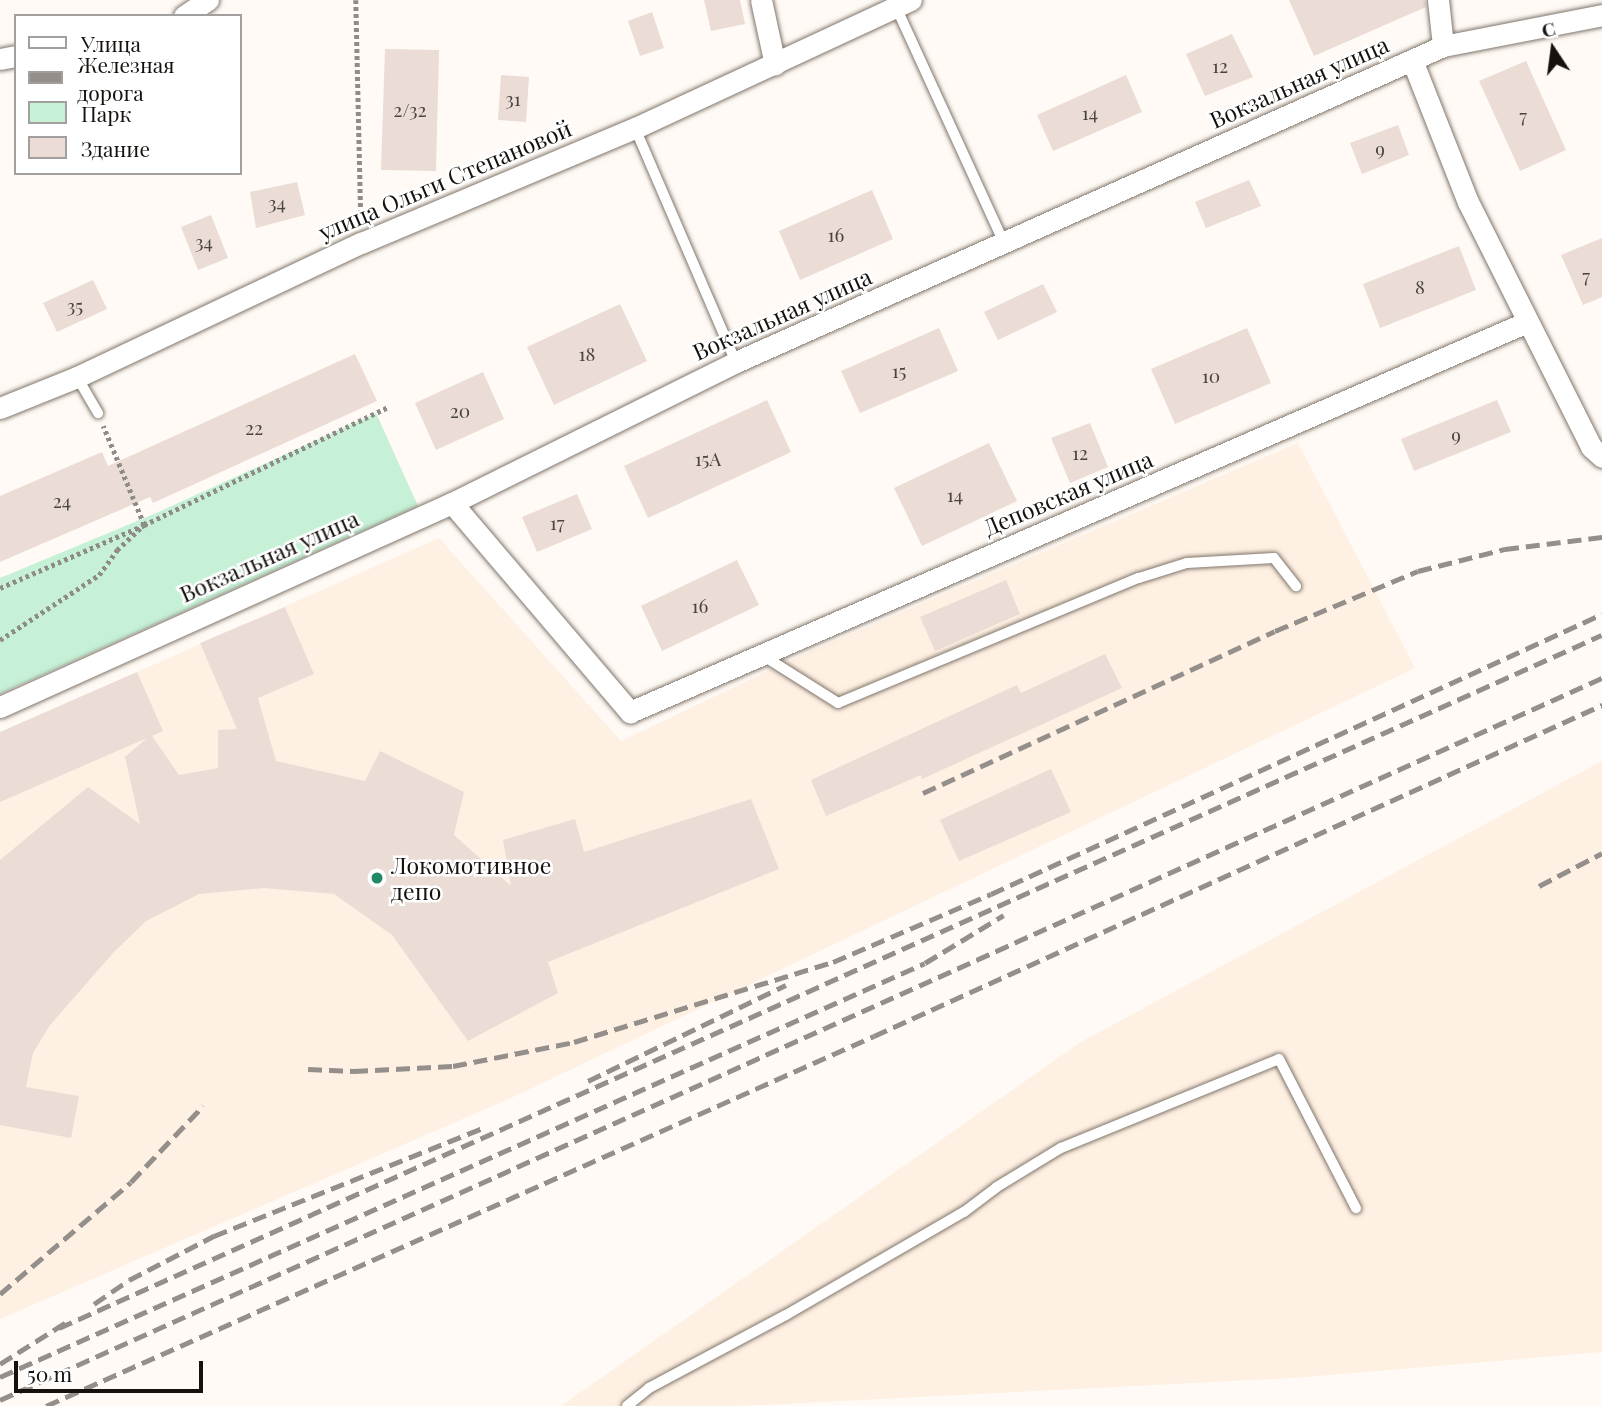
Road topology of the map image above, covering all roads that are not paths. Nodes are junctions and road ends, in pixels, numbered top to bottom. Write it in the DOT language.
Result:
graph roads {
  1 [pos="208,0"];
  2 [pos="761,0"];
  3 [pos="1438,0"];
  4 [pos="903,4"];
  5 [pos="187,14"];
  6 [pos="1602,15"];
  7 [pos="1443,46"];
  8 [pos="1412,60"];
  9 [pos="775,65"];
  10 [pos="635,128"];
  11 [pos="1004,243"];
  12 [pos="1527,322"];
  13 [pos="736,362"];
  14 [pos="77,377"];
  15 [pos="0,408"];
  16 [pos="98,413"];
  17 [pos="1597,452"];
  18 [pos="452,503"];
  19 [pos="1296,586"];
  20 [pos="762,655"];
  21 [pos="0,707"];
  22 [pos="1356,1208"];
  23 [pos="628,1406"];
  1 -- 5 [label="street"];
  2 -- 9 [label="street"];
  3 -- 7 [label="street"];
  4 -- 9 [label="street, улица Ольги Степановой"];
  4 -- 11 [label="lane"];
  6 -- 7 [label="street, Вокзальная улица"];
  7 -- 8 [label="street, Вокзальная улица"];
  8 -- 11 [label="street, Вокзальная улица"];
  8 -- 12 [label="street"];
  9 -- 10 [label="street, улица Ольги Степановой"];
  10 -- 13 [label="lane"];
  10 -- 14 [label="street, улица Ольги Степановой"];
  11 -- 13 [label="street, Вокзальная улица"];
  12 -- 17 [label="street"];
  12 -- 20 [label="street, Деповская улица"];
  13 -- 18 [label="street, Вокзальная улица"];
  14 -- 15 [label="street, улица Ольги Степановой"];
  14 -- 16 [label="lane"];
  18 -- 20 [label="street, Деповская улица"];
  18 -- 21 [label="street, Вокзальная улица"];
  19 -- 20 [label="lane"];
  22 -- 23 [label="lane"];
}
